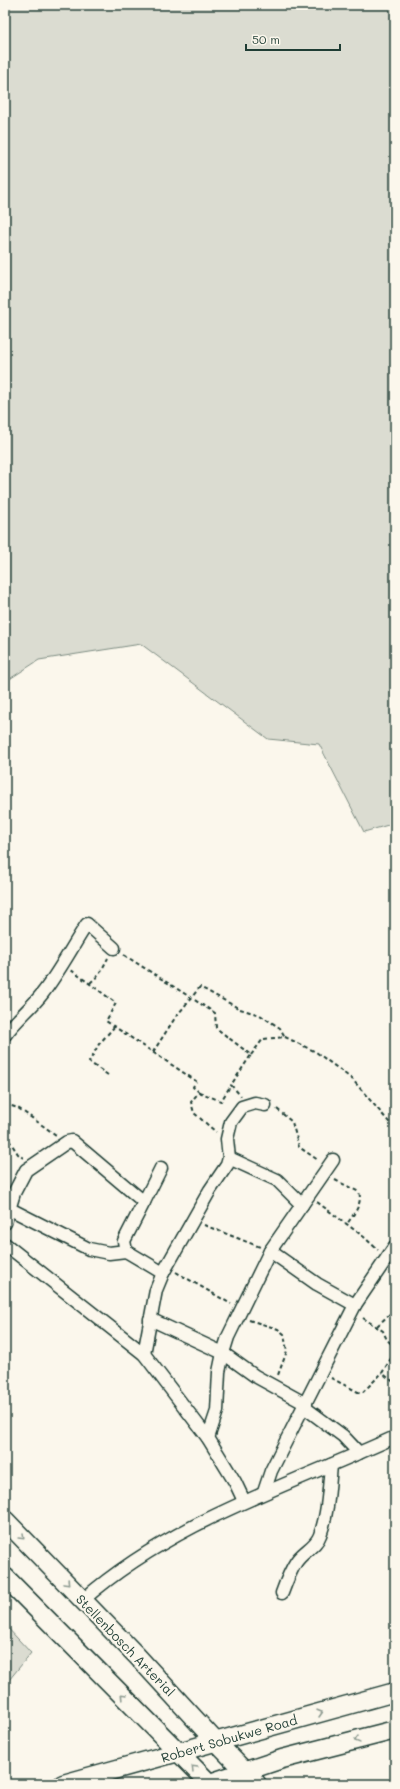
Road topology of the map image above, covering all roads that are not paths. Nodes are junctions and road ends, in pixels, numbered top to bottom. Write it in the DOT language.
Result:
graph roads {
  1 [pos="114,948"];
  2 [pos="5,1035"];
  3 [pos="265,1104"];
  4 [pos="229,1158"];
  5 [pos="333,1160"];
  6 [pos="161,1168"];
  7 [pos="306,1200"];
  8 [pos="144,1202"];
  9 [pos="10,1209"];
  10 [pos="5,1223"];
  11 [pos="5,1244"];
  12 [pos="395,1246"];
  13 [pos="126,1251"];
  14 [pos="270,1251"];
  15 [pos="391,1260"];
  16 [pos="163,1272"];
  17 [pos="354,1308"];
  18 [pos="150,1319"];
  19 [pos="223,1353"];
  20 [pos="144,1354"];
  21 [pos="305,1405"];
  22 [pos="395,1437"];
  23 [pos="208,1438"];
  24 [pos="359,1453"];
  25 [pos="331,1465"];
  26 [pos="264,1492"];
  27 [pos="244,1501"];
  28 [pos="5,1520"];
  29 [pos="5,1577"];
  30 [pos="282,1593"];
  31 [pos="83,1600"];
  32 [pos="395,1692"];
  33 [pos="395,1730"];
  34 [pos="216,1742"];
  35 [pos="178,1752"];
  36 [pos="251,1778"];
  37 [pos="63,1784"];
  38 [pos="209,1784"];
  1 -- 2 [label="street"];
  3 -- 4 [label="street"];
  4 -- 7 [label="street"];
  4 -- 16 [label="street"];
  5 -- 7 [label="street"];
  6 -- 8 [label="street"];
  7 -- 14 [label="street"];
  8 -- 9 [label="street"];
  8 -- 13 [label="street"];
  9 -- 10 [label="street"];
  9 -- 13 [label="street"];
  11 -- 20 [label="street"];
  12 -- 15 [label="street"];
  13 -- 16 [label="street"];
  14 -- 17 [label="street"];
  14 -- 19 [label="street"];
  15 -- 17 [label="street"];
  16 -- 18 [label="street"];
  17 -- 21 [label="street"];
  18 -- 19 [label="street"];
  18 -- 20 [label="street"];
  19 -- 21 [label="street"];
  19 -- 23 [label="street"];
  20 -- 23 [label="street"];
  21 -- 24 [label="street"];
  21 -- 26 [label="street"];
  22 -- 24 [label="street"];
  23 -- 27 [label="street"];
  24 -- 25 [label="street"];
  25 -- 26 [label="street"];
  25 -- 30 [label="street"];
  26 -- 27 [label="street"];
  27 -- 31 [label="street"];
  28 -- 31 [label="main road, Stellenbosch Arterial, one-way"];
  35 -- 29 [label="main road, one-way"];
  31 -- 34 [label="main road, Stellenbosch Arterial"];
  34 -- 32 [label="main road, Robert Sobukwe Road, one-way"];
  33 -- 36 [label="main road, one-way"];
  34 -- 35 [label="main road, Robert Sobukwe Road"];
  34 -- 36 [label="main road, Stellenbosch Arterial"];
  35 -- 37 [label="main road, Robert Sobukwe Road"];
  38 -- 35 [label="main road, one-way"];
  36 -- 38 [label="main road"];
}
